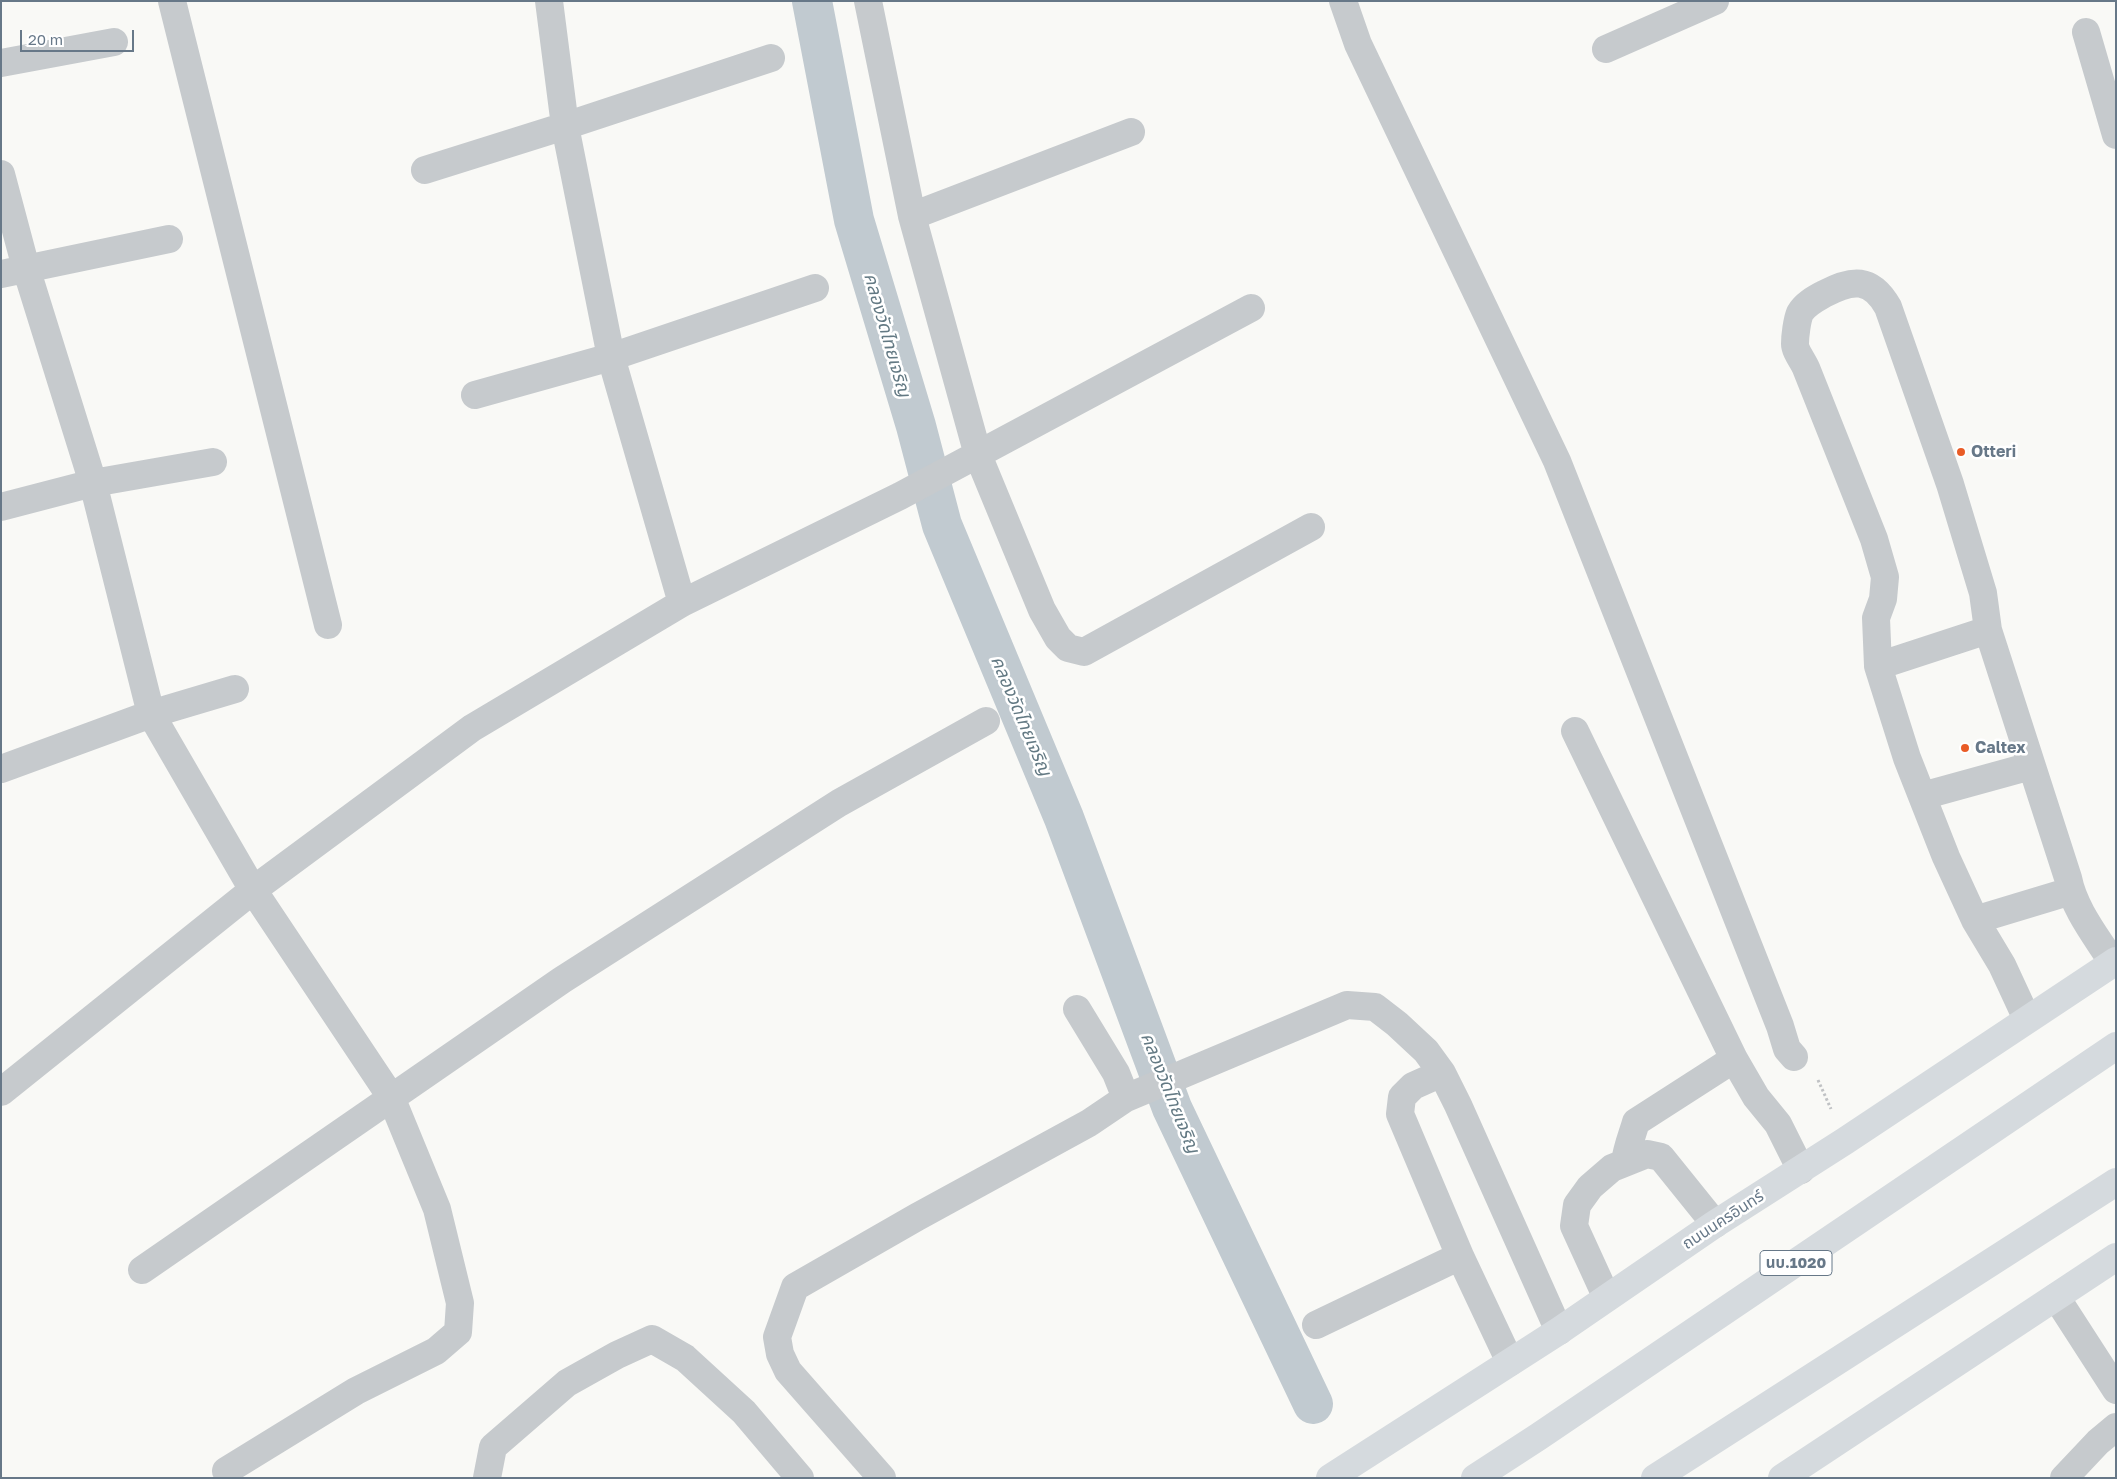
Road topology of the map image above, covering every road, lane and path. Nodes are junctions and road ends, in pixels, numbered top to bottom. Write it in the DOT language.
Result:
graph roads {
  1 [pos="172,1"];
  2 [pos="550,1"];
  3 [pos="868,1"];
  4 [pos="1343,1"];
  5 [pos="1715,1"];
  6 [pos="2086,32"];
  7 [pos="114,42"];
  8 [pos="1606,49"];
  9 [pos="771,58"];
  10 [pos="1,63"];
  11 [pos="565,126"];
  12 [pos="1131,132"];
  13 [pos="2116,136"];
  14 [pos="425,170"];
  15 [pos="1,174"];
  16 [pos="912,216"];
  17 [pos="169,239"];
  18 [pos="14,271"];
  19 [pos="815,288"];
  20 [pos="1251,308"];
  21 [pos="610,357"];
  22 [pos="475,395"];
  23 [pos="966,460"];
  24 [pos="213,462"];
  25 [pos="93,483"];
  26 [pos="1,507"];
  27 [pos="1311,527"];
  28 [pos="682,603"];
  29 [pos="328,625"];
  30 [pos="1988,630"];
  31 [pos="1878,666"];
  32 [pos="235,689"];
  33 [pos="152,714"];
  34 [pos="986,721"];
  35 [pos="1575,731"];
  36 [pos="2031,766"];
  37 [pos="1,769"];
  38 [pos="1922,796"];
  39 [pos="253,890"];
  40 [pos="2071,891"];
  41 [pos="1975,920"];
  42 [pos="2114,962"];
  43 [pos="1077,1009"];
  44 [pos="2027,1019"];
  45 [pos="2116,1046"];
  46 [pos="1794,1057"];
  47 [pos="1734,1059"];
  48 [pos="1442,1073"];
  49 [pos="1,1092"];
  50 [pos="1136,1094"];
  51 [pos="391,1097"];
  52 [pos="1846,1141"];
  53 [pos="1625,1162"];
  54 [pos="1801,1170"];
  55 [pos="2116,1182"];
  56 [pos="1715,1224"];
  57 [pos="1460,1256"];
  58 [pos="2116,1257"];
  59 [pos="142,1270"];
  60 [pos="1606,1296"];
  61 [pos="2056,1297"];
  62 [pos="1316,1324"];
  63 [pos="1559,1331"];
  64 [pos="1510,1362"];
  65 [pos="2116,1390"];
  66 [pos="2116,1427"];
  67 [pos="226,1471"];
  68 [pos="487,1478"];
  69 [pos="800,1478"];
  70 [pos="882,1478"];
  71 [pos="1330,1478"];
  72 [pos="1475,1478"];
  73 [pos="1655,1478"];
  74 [pos="1782,1478"];
  75 [pos="2064,1478"];
  1 -- 29 [label="street"];
  2 -- 11 [label="street"];
  3 -- 16 [label="street"];
  4 -- 46 [label="street"];
  5 -- 8 [label="street"];
  6 -- 13 [label="street"];
  7 -- 10 [label="street"];
  9 -- 11 [label="street"];
  11 -- 14 [label="street"];
  11 -- 21 [label="street"];
  12 -- 16 [label="street"];
  15 -- 18 [label="street"];
  16 -- 23 [label="street"];
  17 -- 18 [label="street"];
  18 -- 25 [label="street"];
  19 -- 21 [label="street"];
  20 -- 23 [label="street"];
  21 -- 22 [label="street"];
  21 -- 28 [label="street"];
  23 -- 27 [label="street"];
  23 -- 28 [label="street"];
  24 -- 25 [label="street"];
  25 -- 26 [label="street"];
  25 -- 33 [label="street"];
  28 -- 39 [label="street"];
  30 -- 31 [label="street"];
  30 -- 31 [label="street"];
  30 -- 36 [label="street"];
  31 -- 38 [label="street"];
  32 -- 33 [label="street"];
  33 -- 37 [label="street"];
  33 -- 39 [label="street"];
  34 -- 51 [label="street"];
  35 -- 47 [label="street"];
  36 -- 38 [label="street"];
  36 -- 40 [label="street"];
  38 -- 41 [label="street"];
  39 -- 49 [label="street"];
  39 -- 51 [label="street"];
  40 -- 41 [label="street"];
  40 -- 42 [label="street"];
  41 -- 44 [label="street"];
  42 -- 44 [label="main road, ถนนนครอินทร์"];
  43 -- 50 [label="street"];
  44 -- 52 [label="main road, ถนนนครอินทร์"];
  45 -- 72 [label="main road, นบ.1020"];
  46 -- 52 [label="path"];
  47 -- 53 [label="street"];
  47 -- 54 [label="street"];
  48 -- 50 [label="street"];
  48 -- 57 [label="street"];
  48 -- 63 [label="street"];
  50 -- 70 [label="street"];
  51 -- 59 [label="street"];
  51 -- 67 [label="street"];
  52 -- 54 [label="main road, ถนนนครอินทร์"];
  53 -- 56 [label="street"];
  53 -- 60 [label="street"];
  54 -- 56 [label="main road, ถนนนครอินทร์"];
  55 -- 73 [label="main road"];
  56 -- 60 [label="main road, ถนนนครอินทร์"];
  57 -- 62 [label="street"];
  57 -- 64 [label="street"];
  58 -- 61 [label="main road"];
  60 -- 63 [label="main road, ถนนนครอินทร์"];
  61 -- 65 [label="street"];
  61 -- 74 [label="main road"];
  63 -- 64 [label="main road, ถนนนครอินทร์"];
  64 -- 71 [label="main road, ถนนนครอินทร์"];
  66 -- 75 [label="street"];
  68 -- 69 [label="street"];
}
